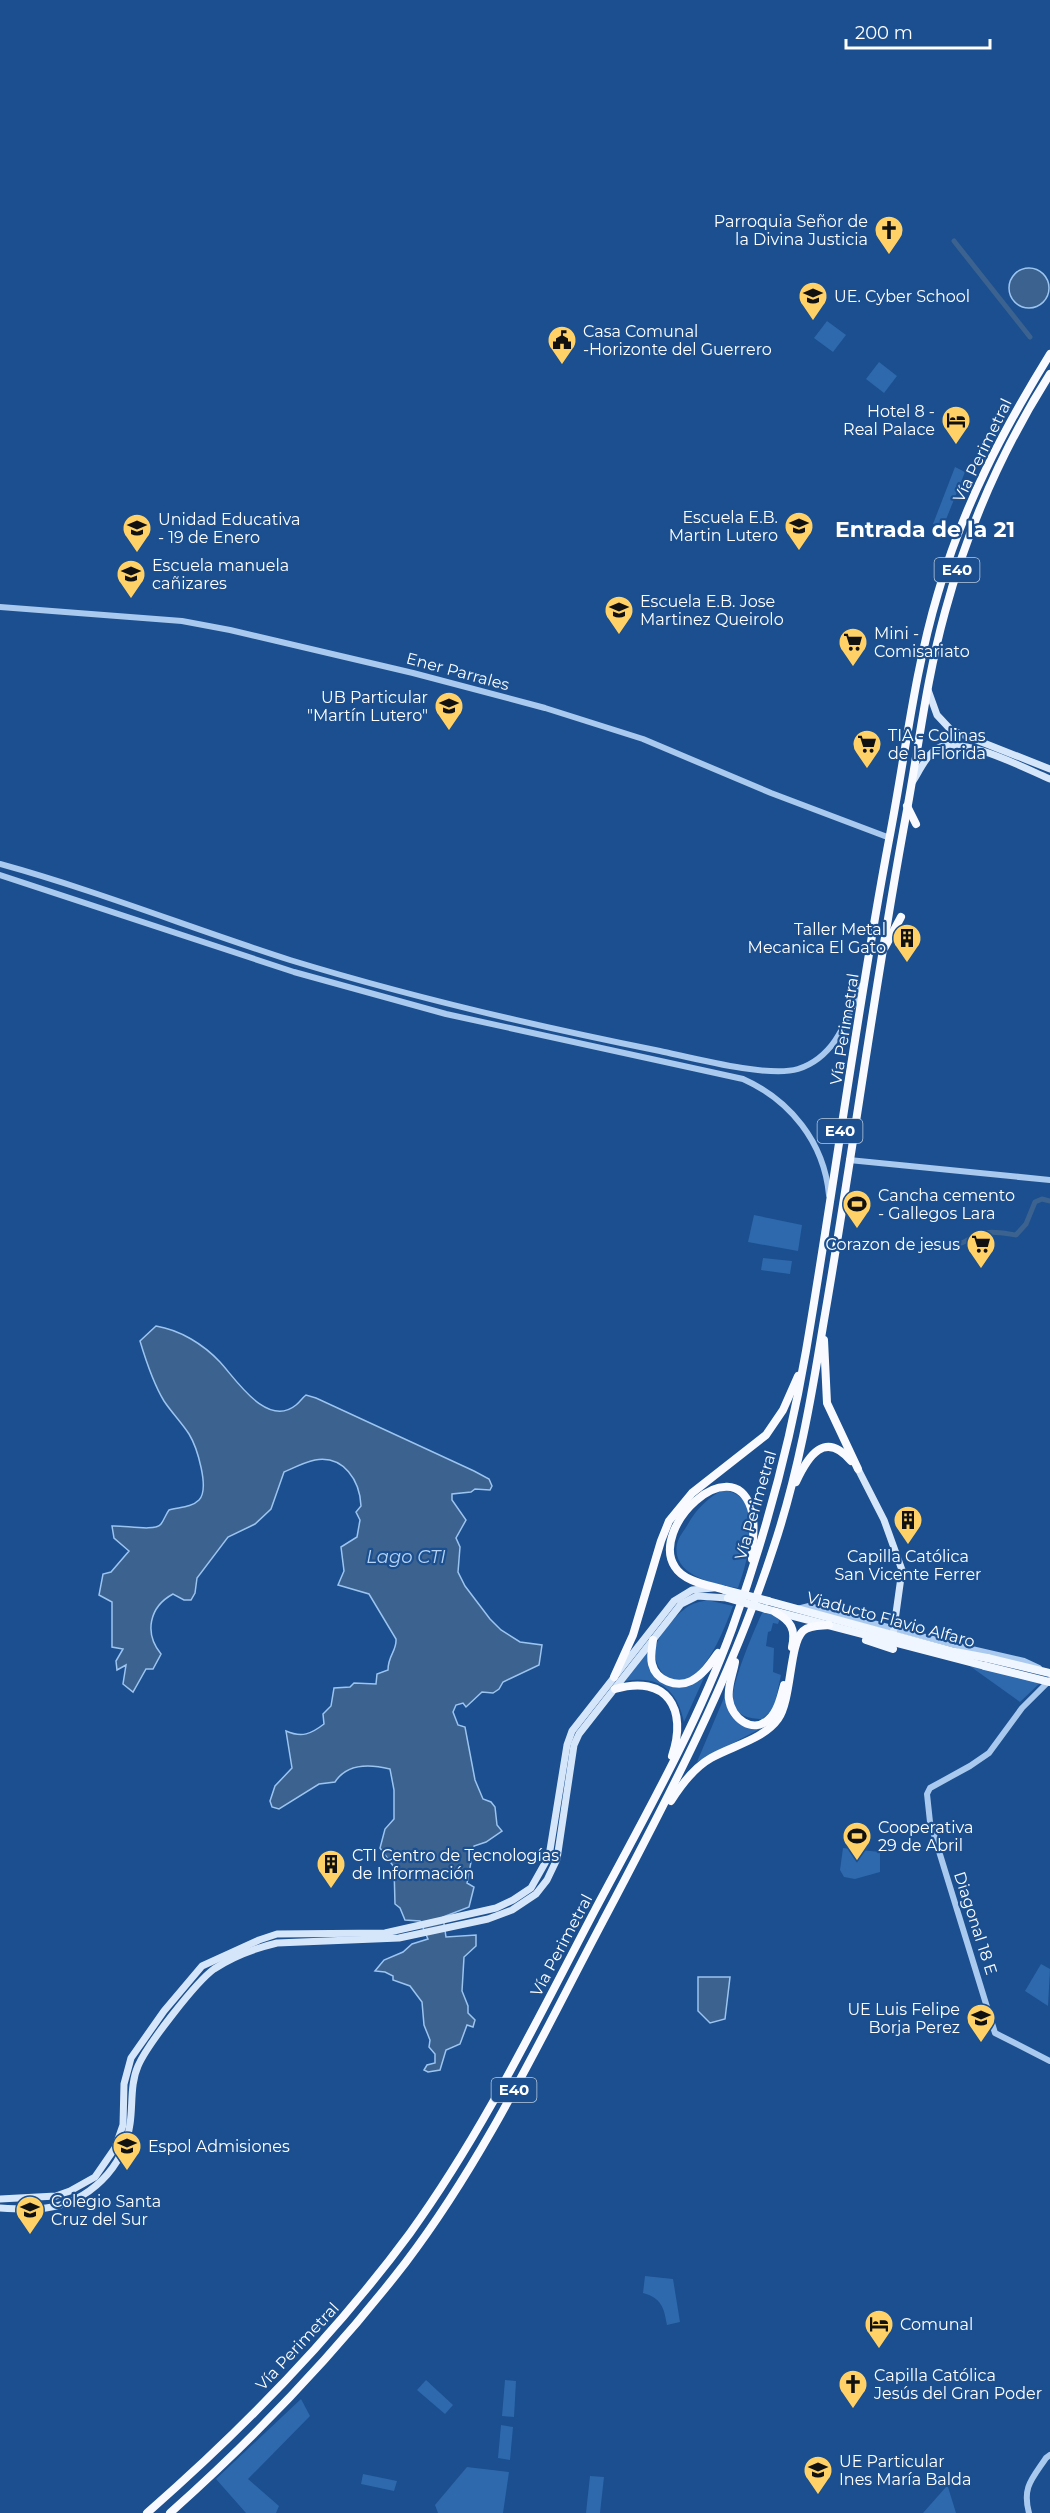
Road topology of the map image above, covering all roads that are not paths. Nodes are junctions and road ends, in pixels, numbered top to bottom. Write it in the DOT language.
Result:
graph roads {
  1 [pos="1050,354"];
  2 [pos="1050,374"];
  3 [pos="0,607"];
  4 [pos="928,690"];
  5 [pos="1050,769"];
  6 [pos="1050,778"];
  7 [pos="911,783"];
  8 [pos="907,806"];
  9 [pos="916,824"];
  10 [pos="890,838"];
  11 [pos="0,864"];
  12 [pos="0,875"];
  13 [pos="901,917"];
  14 [pos="883,951"];
  15 [pos="867,975"];
  16 [pos="612,1042"];
  17 [pos="610,1051"];
  18 [pos="849,1160"];
  19 [pos="1048,1178"];
  20 [pos="829,1212"];
  21 [pos="824,1323"];
  22 [pos="805,1358"];
  23 [pos="858,1469"];
  24 [pos="787,1502"];
  25 [pos="752,1568"];
  26 [pos="726,1594"];
  27 [pos="767,1605"];
  28 [pos="775,1612"];
  29 [pos="832,1626"];
  30 [pos="731,1631"];
  31 [pos="894,1632"];
  32 [pos="653,1640"];
  33 [pos="738,1649"];
  34 [pos="893,1649"];
  35 [pos="986,1662"];
  36 [pos="1050,1674"];
  37 [pos="614,1677"];
  38 [pos="1050,1681"];
  39 [pos="615,1689"];
  40 [pos="602,1697"];
  41 [pos="585,1720"];
  42 [pos="662,1784"];
  43 [pos="556,1814"];
  44 [pos="565,1816"];
  45 [pos="647,1837"];
  46 [pos="1050,2061"];
  47 [pos="0,2199"];
  48 [pos="0,2208"];
  49 [pos="1050,2455"];
  50 [pos="147,2513"];
  51 [pos="170,2513"];
  52 [pos="1029,2513"];
  1 -- 10 [label="highway, Vía Perimetral / E40"];
  2 -- 4 [label="highway, Vía Perimetral / E40"];
  3 -- 10 [label="street, Ener Parrales"];
  4 -- 5 [label="main road"];
  4 -- 7 [label="highway, Vía Perimetral / E40"];
  6 -- 7 [label="main road"];
  7 -- 8 [label="highway, Vía Perimetral / E40"];
  8 -- 9 [label="highway"];
  8 -- 14 [label="highway, Vía Perimetral / E40"];
  10 -- 15 [label="highway, Vía Perimetral / E40"];
  11 -- 16 [label="street"];
  12 -- 17 [label="street"];
  13 -- 14 [label="highway"];
  14 -- 18 [label="highway, Vía Perimetral / E40"];
  15 -- 16 [label="street"];
  15 -- 20 [label="highway, Vía Perimetral / E40"];
  16 -- 17 [label="street"];
  17 -- 20 [label="street"];
  18 -- 19 [label="street"];
  18 -- 21 [label="highway, Vía Perimetral / E40"];
  20 -- 22 [label="highway, Vía Perimetral / E40"];
  21 -- 23 [label="highway"];
  21 -- 24 [label="highway, Vía Perimetral / E40"];
  22 -- 25 [label="highway, Vía Perimetral / E40"];
  22 -- 37 [label="highway"];
  23 -- 24 [label="highway"];
  23 -- 31 [label="main road"];
  24 -- 33 [label="highway, Vía Perimetral / E40"];
  25 -- 26 [label="highway"];
  25 -- 30 [label="highway, Vía Perimetral / E40"];
  26 -- 27 [label="main road, Viaducto Flavio Alfaro, bridge"];
  26 -- 32 [label="main road"];
  26 -- 37 [label="main road"];
  27 -- 28 [label="main road, Viaducto Flavio Alfaro"];
  27 -- 31 [label="main road, Viaducto Flavio Alfaro"];
  28 -- 29 [label="main road, Viaducto Flavio Alfaro"];
  28 -- 33 [label="highway"];
  29 -- 34 [label="main road"];
  29 -- 35 [label="main road, Viaducto Flavio Alfaro"];
  29 -- 45 [label="highway"];
  30 -- 32 [label="highway"];
  30 -- 42 [label="highway, Vía Perimetral / E40"];
  31 -- 35 [label="main road, Viaducto Flavio Alfaro"];
  31 -- 36 [label="street"];
  32 -- 39 [label="main road"];
  33 -- 45 [label="highway, Vía Perimetral / E40"];
  35 -- 36 [label="main road, Viaducto Flavio Alfaro, bridge"];
  35 -- 38 [label="main road, Viaducto Flavio Alfaro, bridge"];
  37 -- 40 [label="main road"];
  38 -- 46 [label="street, Diagonal 18 E"];
  39 -- 40 [label="main road"];
  39 -- 42 [label="highway"];
  40 -- 41 [label="main road"];
  41 -- 43 [label="main road"];
  41 -- 44 [label="main road"];
  42 -- 50 [label="highway, Vía Perimetral / E40"];
  43 -- 44 [label="main road"];
  43 -- 47 [label="main road"];
  44 -- 48 [label="main road"];
  45 -- 51 [label="highway, Vía Perimetral / E40"];
  49 -- 52 [label="street"];
}
